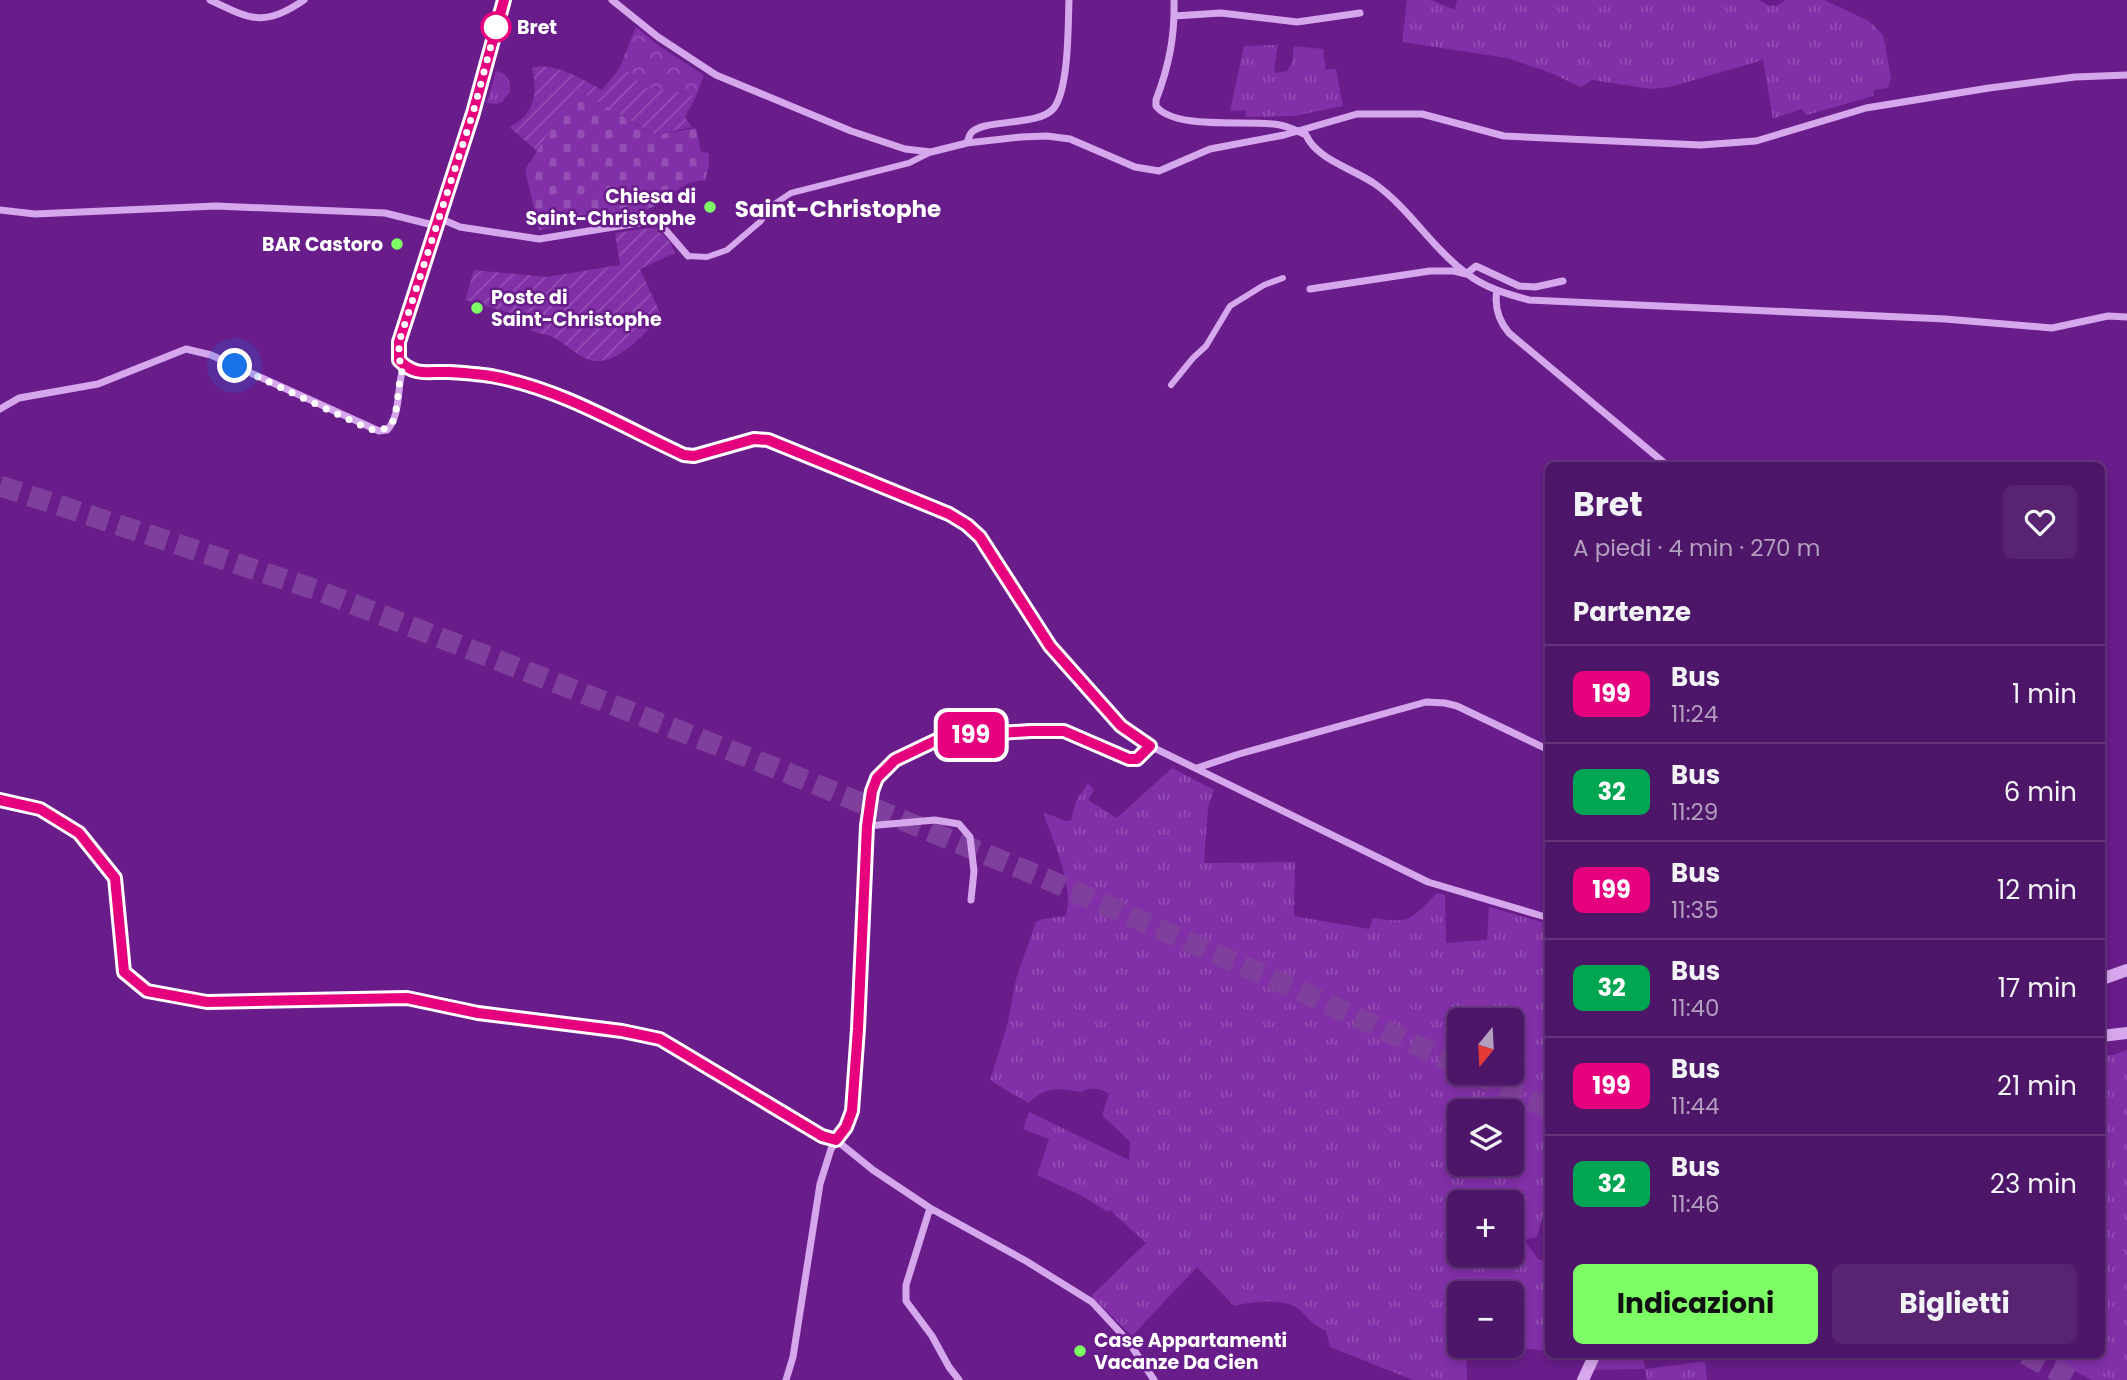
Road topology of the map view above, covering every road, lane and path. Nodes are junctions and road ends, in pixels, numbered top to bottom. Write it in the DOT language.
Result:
graph roads {
  1 [pos="210,0"];
  2 [pos="304,0"];
  3 [pos="504,0"];
  4 [pos="612,0"];
  5 [pos="1069,0"];
  6 [pos="1174,0"];
  7 [pos="1360,13"];
  8 [pos="1174,16"];
  9 [pos="2127,75"];
  10 [pos="1296,130"];
  11 [pos="967,143"];
  12 [pos="931,152"];
  13 [pos="0,210"];
  14 [pos="437,223"];
  15 [pos="688,256"];
  16 [pos="1466,274"];
  17 [pos="1283,278"];
  18 [pos="1563,281"];
  19 [pos="1310,289"];
  20 [pos="1497,290"];
  21 [pos="2127,317"];
  22 [pos="404,366"];
  23 [pos="1171,385"];
  24 [pos="0,409"];
  25 [pos="1663,462"];
  26 [pos="1150,746"];
  27 [pos="1545,748"];
  28 [pos="1197,768"];
  29 [pos="0,800"];
  30 [pos="867,826"];
  31 [pos="971,900"];
  32 [pos="1545,917"];
  33 [pos="2127,970"];
  34 [pos="2105,978"];
  35 [pos="2127,1033"];
  36 [pos="2105,1036"];
  37 [pos="836,1140"];
  38 [pos="930,1208"];
  39 [pos="1593,1358"];
  40 [pos="786,1380"];
  41 [pos="959,1380"];
  42 [pos="1154,1380"];
  43 [pos="1583,1380"];
  1 -- 2 [label="street"];
  3 -- 14 [label="street"];
  4 -- 12 [label="street"];
  5 -- 11 [label="street"];
  6 -- 8 [label="street"];
  7 -- 8 [label="street"];
  8 -- 10 [label="street"];
  9 -- 10 [label="street"];
  10 -- 11 [label="street"];
  10 -- 16 [label="street"];
  11 -- 12 [label="street"];
  12 -- 15 [label="street"];
  13 -- 14 [label="street"];
  14 -- 15 [label="street"];
  14 -- 22 [label="street"];
  16 -- 18 [label="street"];
  16 -- 19 [label="street"];
  16 -- 20 [label="street"];
  17 -- 23 [label="street"];
  20 -- 21 [label="street"];
  20 -- 25 [label="street"];
  22 -- 24 [label="street"];
  22 -- 26 [label="street"];
  26 -- 28 [label="street"];
  26 -- 30 [label="street"];
  27 -- 28 [label="street"];
  28 -- 32 [label="street"];
  29 -- 37 [label="street"];
  30 -- 31 [label="street"];
  30 -- 37 [label="street"];
  33 -- 34 [label="street"];
  35 -- 36 [label="street"];
  37 -- 38 [label="street"];
  37 -- 40 [label="street"];
  38 -- 41 [label="street"];
  38 -- 42 [label="street"];
  39 -- 43 [label="street"];
}
